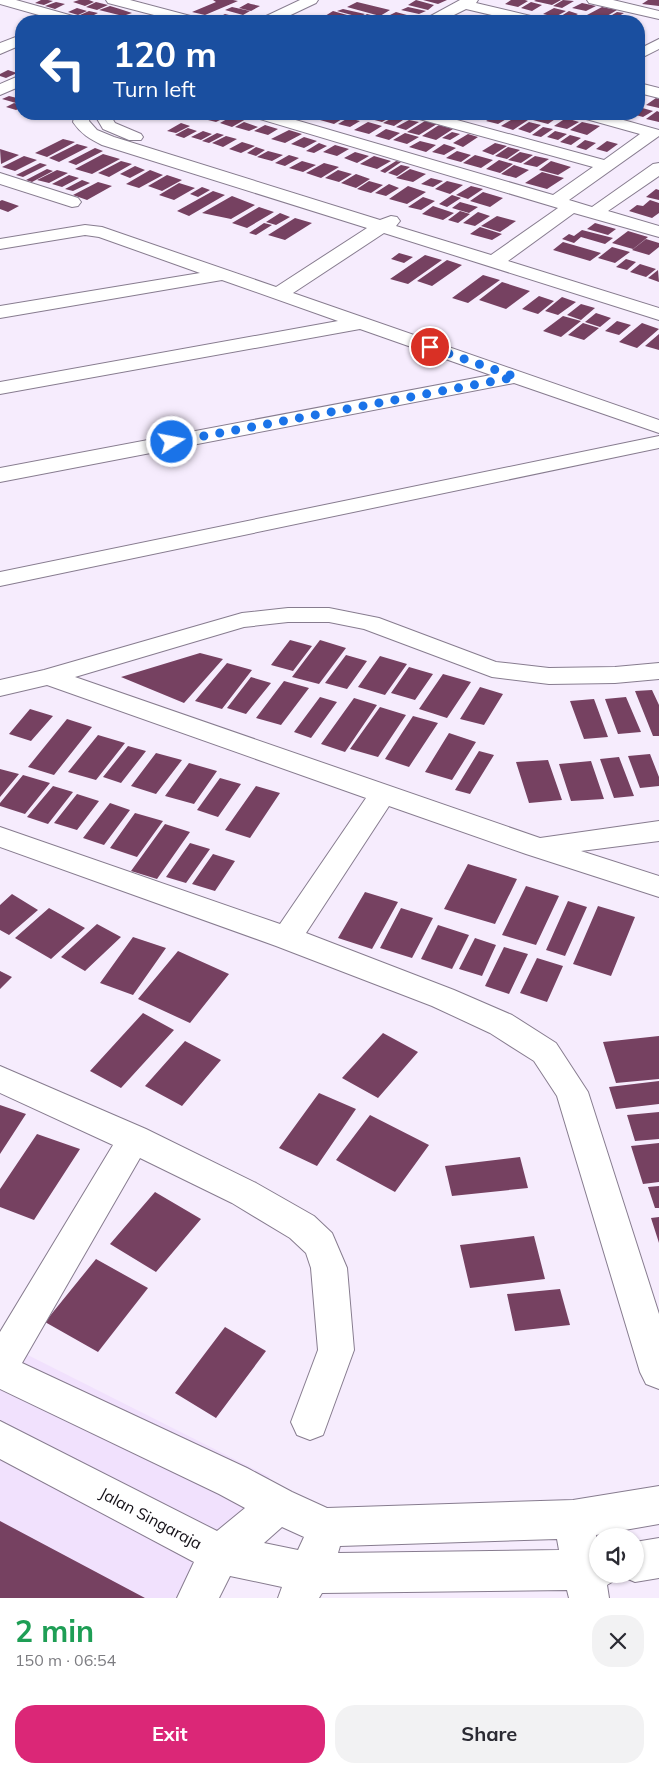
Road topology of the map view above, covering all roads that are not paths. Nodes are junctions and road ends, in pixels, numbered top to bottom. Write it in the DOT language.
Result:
graph roads {
  1 [pos="0,0"];
  2 [pos="113,0"];
  3 [pos="594,0"];
  4 [pos="318,2"];
  5 [pos="468,2"];
  6 [pos="188,4"];
  7 [pos="21,5"];
  8 [pos="0,14"];
  9 [pos="165,14"];
  10 [pos="51,15"];
  11 [pos="169,15"];
  12 [pos="283,15"];
  13 [pos="299,15"];
  14 [pos="443,15"];
  15 [pos="513,15"];
  16 [pos="659,15"];
  17 [pos="15,44"];
  18 [pos="2,55"];
  19 [pos="15,83"];
  20 [pos="0,90"];
  21 [pos="645,90"];
  22 [pos="659,93"];
  23 [pos="82,120"];
  24 [pos="108,120"];
  25 [pos="279,120"];
  26 [pos="440,120"];
  27 [pos="608,120"];
  28 [pos="652,142"];
  29 [pos="608,166"];
  30 [pos="659,168"];
  31 [pos="0,178"];
  32 [pos="21,186"];
  33 [pos="0,196"];
  34 [pos="72,202"];
  35 [pos="564,204"];
  36 [pos="594,213"];
  37 [pos="365,216"];
  38 [pos="388,223"];
  39 [pos="343,231"];
  40 [pos="659,232"];
  41 [pos="0,244"];
  42 [pos="500,257"];
  43 [pos="223,275"];
  44 [pos="269,286"];
  45 [pos="659,301"];
  46 [pos="0,312"];
  47 [pos="659,314"];
  48 [pos="361,323"];
  49 [pos="516,377"];
  50 [pos="0,388"];
  51 [pos="659,427"];
  52 [pos="659,442"];
  53 [pos="0,475"];
  54 [pos="0,579"];
  55 [pos="659,671"];
  56 [pos="48,677"];
  57 [pos="0,688"];
  58 [pos="383,794"];
  59 [pos="659,831"];
  60 [pos="0,837"];
  61 [pos="536,847"];
  62 [pos="659,888"];
  63 [pos="287,938"];
  64 [pos="0,1079"];
  65 [pos="134,1139"];
  66 [pos="0,1366"];
  67 [pos="0,1371"];
  68 [pos="659,1372"];
  69 [pos="310,1422"];
  70 [pos="0,1439"];
  71 [pos="659,1505"];
  72 [pos="278,1506"];
  73 [pos="573,1519"];
  74 [pos="327,1527"];
  75 [pos="220,1554"];
  76 [pos="659,1558"];
  77 [pos="644,1560"];
  78 [pos="589,1575"];
  79 [pos="589,1579"];
  80 [pos="304,1586"];
  81 [pos="197,1598"];
  1 -- 7 [label="street"];
  2 -- 9 [label="street"];
  3 -- 16 [label="street"];
  4 -- 12 [label="street"];
  4 -- 13 [label="street"];
  5 -- 14 [label="street"];
  5 -- 15 [label="street"];
  6 -- 9 [label="street"];
  7 -- 8 [label="street"];
  7 -- 10 [label="street"];
  9 -- 11 [label="street"];
  17 -- 18 [label="street"];
  19 -- 20 [label="street"];
  21 -- 22 [label="street"];
  23 -- 37 [label="street"];
  24 -- 37 [label="street"];
  25 -- 35 [label="street"];
  26 -- 29 [label="street"];
  27 -- 28 [label="street"];
  28 -- 29 [label="street"];
  29 -- 35 [label="street"];
  30 -- 36 [label="street"];
  31 -- 32 [label="street"];
  32 -- 33 [label="street"];
  32 -- 34 [label="street"];
  35 -- 36 [label="street"];
  35 -- 42 [label="street"];
  36 -- 40 [label="street"];
  37 -- 38 [label="street"];
  37 -- 39 [label="street"];
  38 -- 42 [label="street"];
  38 -- 44 [label="street"];
  41 -- 43 [label="street"];
  42 -- 45 [label="street"];
  42 -- 47 [label="street"];
  43 -- 44 [label="street"];
  43 -- 46 [label="street"];
  44 -- 48 [label="street"];
  48 -- 49 [label="street"];
  48 -- 50 [label="street"];
  49 -- 51 [label="street"];
  49 -- 53 [label="street"];
  52 -- 54 [label="street"];
  55 -- 56 [label="street"];
  56 -- 57 [label="street"];
  56 -- 58 [label="street"];
  58 -- 61 [label="street"];
  58 -- 63 [label="street"];
  59 -- 61 [label="street"];
  60 -- 63 [label="street"];
  61 -- 62 [label="street"];
  63 -- 68 [label="street"];
  64 -- 65 [label="street"];
  65 -- 66 [label="street"];
  65 -- 69 [label="street"];
  67 -- 72 [label="street"];
  70 -- 75 [label="street, Jalan Singaraja"];
  71 -- 73 [label="street"];
  72 -- 74 [label="street"];
  72 -- 75 [label="street"];
  73 -- 74 [label="street"];
  73 -- 78 [label="street"];
  74 -- 80 [label="street"];
  75 -- 80 [label="street, Jalan Singaraja"];
  75 -- 81 [label="street"];
  76 -- 77 [label="street"];
  79 -- 80 [label="street, Jalan Singaraja"];
}
